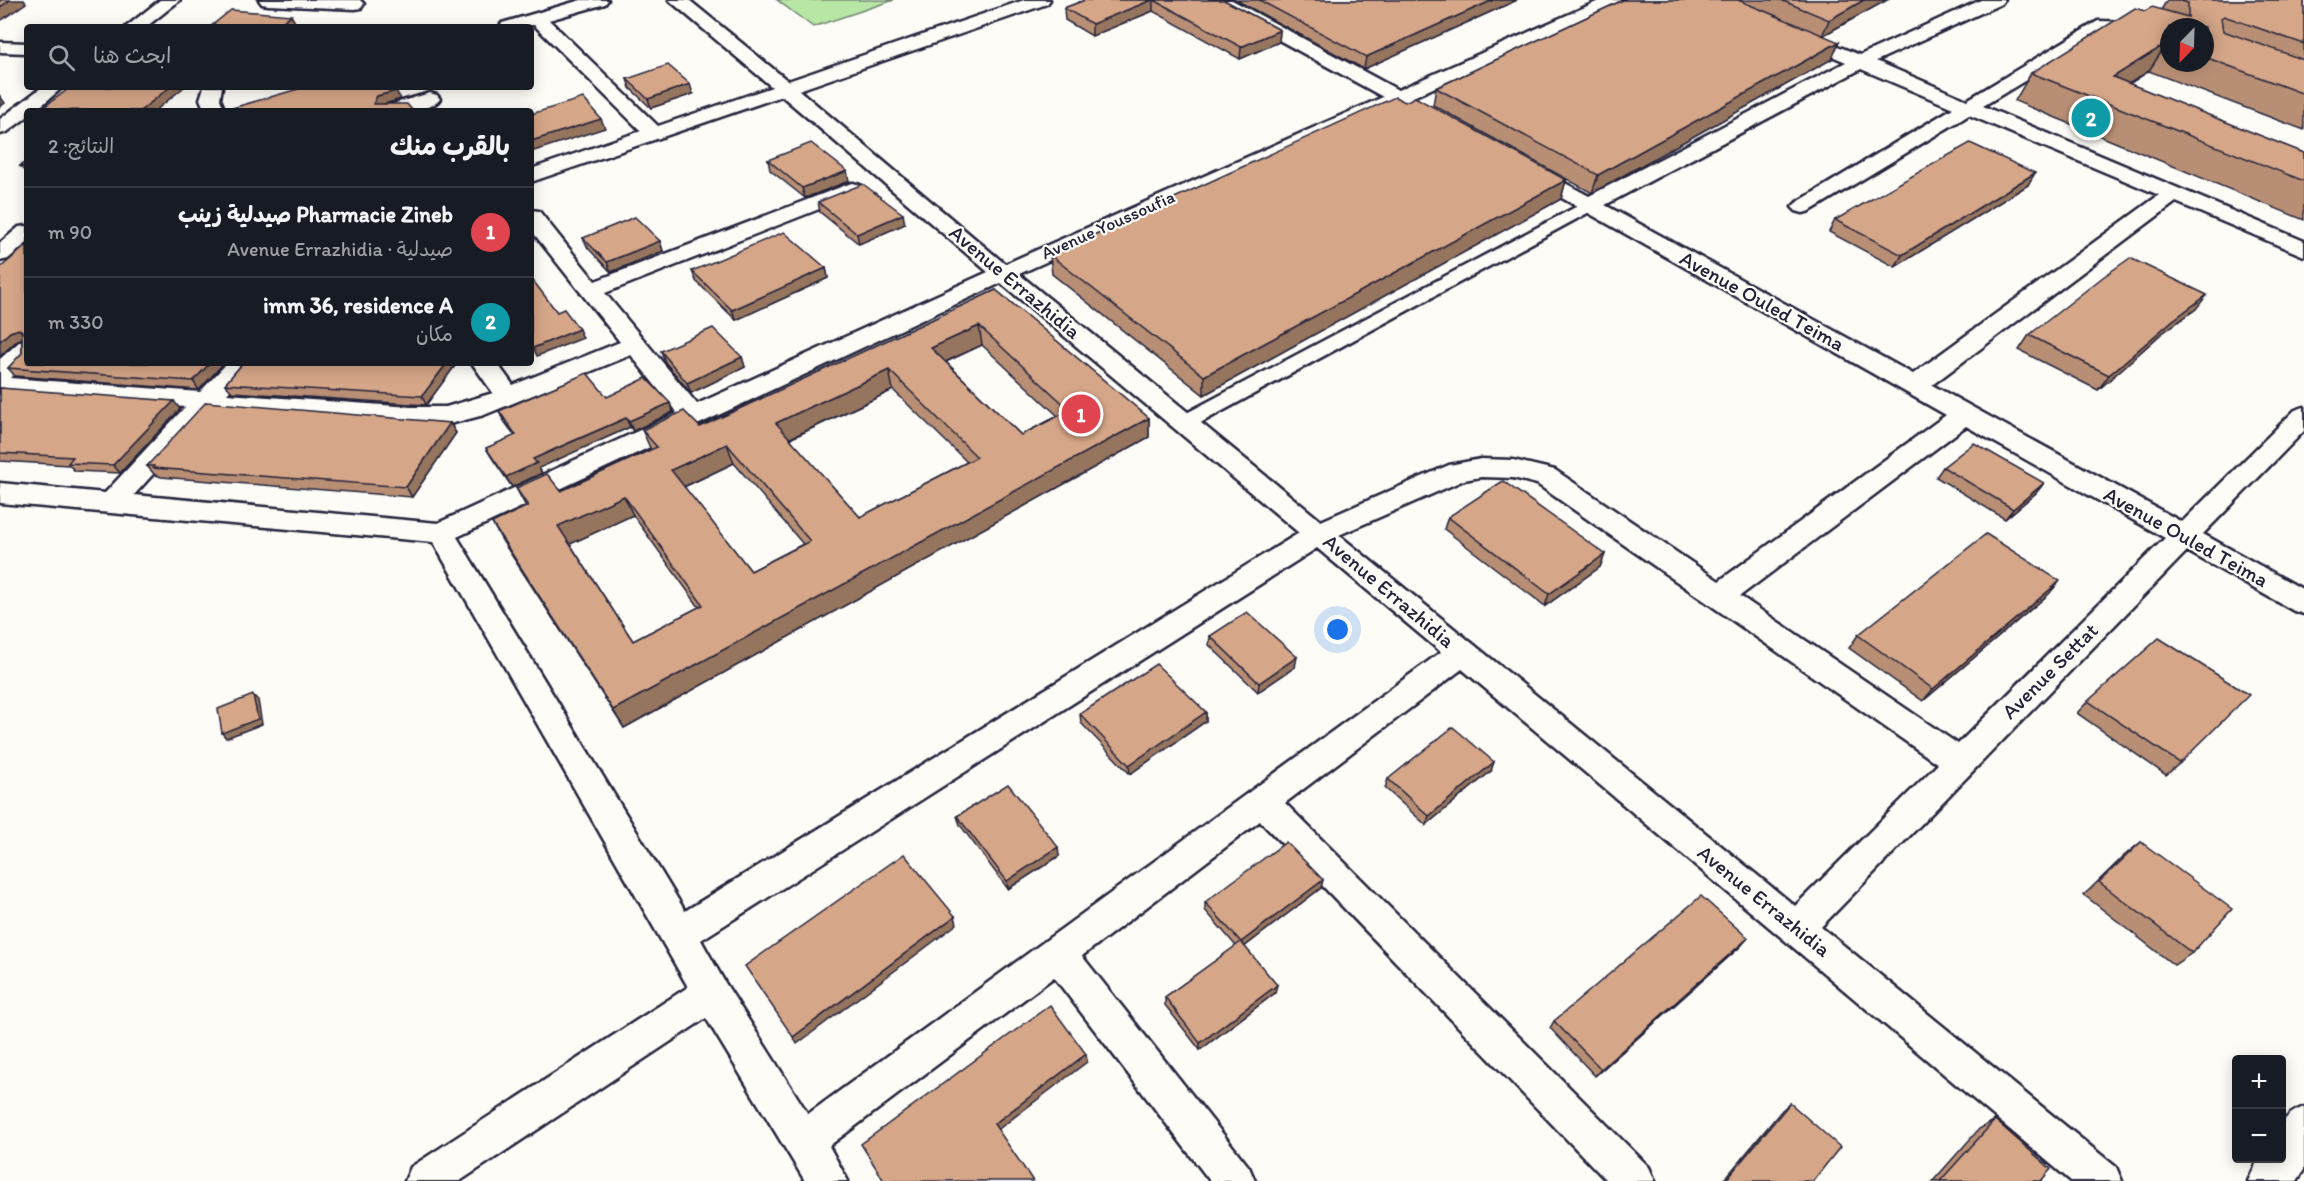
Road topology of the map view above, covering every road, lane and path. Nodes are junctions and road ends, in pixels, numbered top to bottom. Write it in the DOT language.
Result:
graph roads {
  1 [pos="171,0"];
  2 [pos="268,0"];
  3 [pos="599,0"];
  4 [pos="678,0"];
  5 [pos="1041,0"];
  6 [pos="1219,0"];
  7 [pos="1615,0"];
  8 [pos="1995,0"];
  9 [pos="358,8"];
  10 [pos="537,18"];
  11 [pos="139,24"];
  12 [pos="518,24"];
  13 [pos="1787,31"];
  14 [pos="2160,35"];
  15 [pos="0,47"];
  16 [pos="24,48"];
  17 [pos="1860,62"];
  18 [pos="785,88"];
  19 [pos="50,90"];
  20 [pos="212,90"];
  21 [pos="1396,96"];
  22 [pos="431,99"];
  23 [pos="1969,107"];
  24 [pos="26,108"];
  25 [pos="214,108"];
  26 [pos="400,108"];
  27 [pos="24,110"];
  28 [pos="1426,113"];
  29 [pos="0,128"];
  30 [pos="654,133"];
  31 [pos="1508,159"];
  32 [pos="534,175"];
  33 [pos="887,176"];
  34 [pos="2174,194"];
  35 [pos="1589,205"];
  36 [pos="1803,207"];
  37 [pos="534,220"];
  38 [pos="24,234"];
  39 [pos="2304,249"];
  40 [pos="0,254"];
  41 [pos="1003,273"];
  42 [pos="592,290"];
  43 [pos="637,344"];
  44 [pos="24,350"];
  45 [pos="238,366"];
  46 [pos="486,366"];
  47 [pos="0,373"];
  48 [pos="0,385"];
  49 [pos="1915,385"];
  50 [pos="508,396"];
  51 [pos="206,400"];
  52 [pos="1965,414"];
  53 [pos="693,416"];
  54 [pos="2304,416"];
  55 [pos="1186,422"];
  56 [pos="0,493"];
  57 [pos="111,503"];
  58 [pos="1320,532"];
  59 [pos="441,533"];
  60 [pos="2184,536"];
  61 [pos="1719,596"];
  62 [pos="2304,603"];
  63 [pos="1462,653"];
  64 [pos="1960,762"];
  65 [pos="1262,801"];
  66 [pos="1797,927"];
  67 [pos="679,934"];
  68 [pos="1058,953"];
  69 [pos="711,993"];
  70 [pos="2304,1129"];
  71 [pos="804,1141"];
  72 [pos="425,1181"];
  73 [pos="828,1181"];
  74 [pos="1235,1181"];
  75 [pos="1635,1181"];
  76 [pos="2102,1181"];
  77 [pos="2271,1181"];
  1 -- 11 [label="street"];
  2 -- 9 [label="street"];
  3 -- 10 [label="street"];
  4 -- 18 [label="street, Avenue Errazhidia"];
  5 -- 18 [label="street"];
  6 -- 21 [label="street"];
  7 -- 21 [label="street, Avenue Youssoufia"];
  8 -- 17 [label="street"];
  10 -- 12 [label="street"];
  10 -- 30 [label="street"];
  13 -- 17 [label="street"];
  14 -- 23 [label="street"];
  15 -- 16 [label="street"];
  17 -- 23 [label="street"];
  17 -- 35 [label="street"];
  18 -- 30 [label="street"];
  18 -- 33 [label="street, Avenue Errazhidia"];
  19 -- 24 [label="street"];
  20 -- 25 [label="street"];
  21 -- 28 [label="street"];
  21 -- 41 [label="street, Avenue Youssoufia"];
  22 -- 26 [label="street"];
  23 -- 34 [label="street"];
  23 -- 36 [label="street"];
  27 -- 29 [label="street"];
  30 -- 32 [label="street"];
  31 -- 35 [label="street, Avenue Ouled Teima"];
  33 -- 41 [label="street, Avenue Errazhidia"];
  33 -- 42 [label="street"];
  34 -- 39 [label="street"];
  34 -- 49 [label="street"];
  35 -- 49 [label="street, Avenue Ouled Teima"];
  35 -- 55 [label="street"];
  37 -- 42 [label="street"];
  38 -- 40 [label="street"];
  41 -- 53 [label="street, Avenue Youssoufia"];
  41 -- 55 [label="street, Avenue Errazhidia"];
  42 -- 43 [label="street"];
  43 -- 50 [label="street"];
  43 -- 53 [label="street"];
  44 -- 47 [label="street"];
  45 -- 51 [label="street"];
  46 -- 50 [label="street"];
  48 -- 51 [label="street"];
  49 -- 52 [label="street, Avenue Ouled Teima"];
  50 -- 51 [label="street"];
  51 -- 57 [label="street"];
  52 -- 60 [label="street, Avenue Ouled Teima"];
  52 -- 61 [label="street"];
  53 -- 59 [label="street, Avenue Youssoufia"];
  54 -- 60 [label="street, Avenue Settat"];
  55 -- 58 [label="street, Avenue Errazhidia"];
  56 -- 57 [label="street"];
  57 -- 59 [label="street"];
  58 -- 61 [label="street"];
  58 -- 63 [label="street, Avenue Errazhidia"];
  58 -- 67 [label="street"];
  59 -- 67 [label="street"];
  60 -- 62 [label="street, Avenue Ouled Teima"];
  60 -- 64 [label="street, Avenue Settat"];
  61 -- 64 [label="street"];
  63 -- 65 [label="street"];
  63 -- 66 [label="street, Avenue Errazhidia"];
  64 -- 66 [label="street, Avenue Settat"];
  65 -- 68 [label="street"];
  65 -- 75 [label="street"];
  66 -- 76 [label="street, Avenue Errazhidia"];
  67 -- 69 [label="street"];
  68 -- 71 [label="street"];
  68 -- 74 [label="street"];
  69 -- 71 [label="street"];
  69 -- 72 [label="street"];
  70 -- 77 [label="street"];
  71 -- 73 [label="street"];
}
